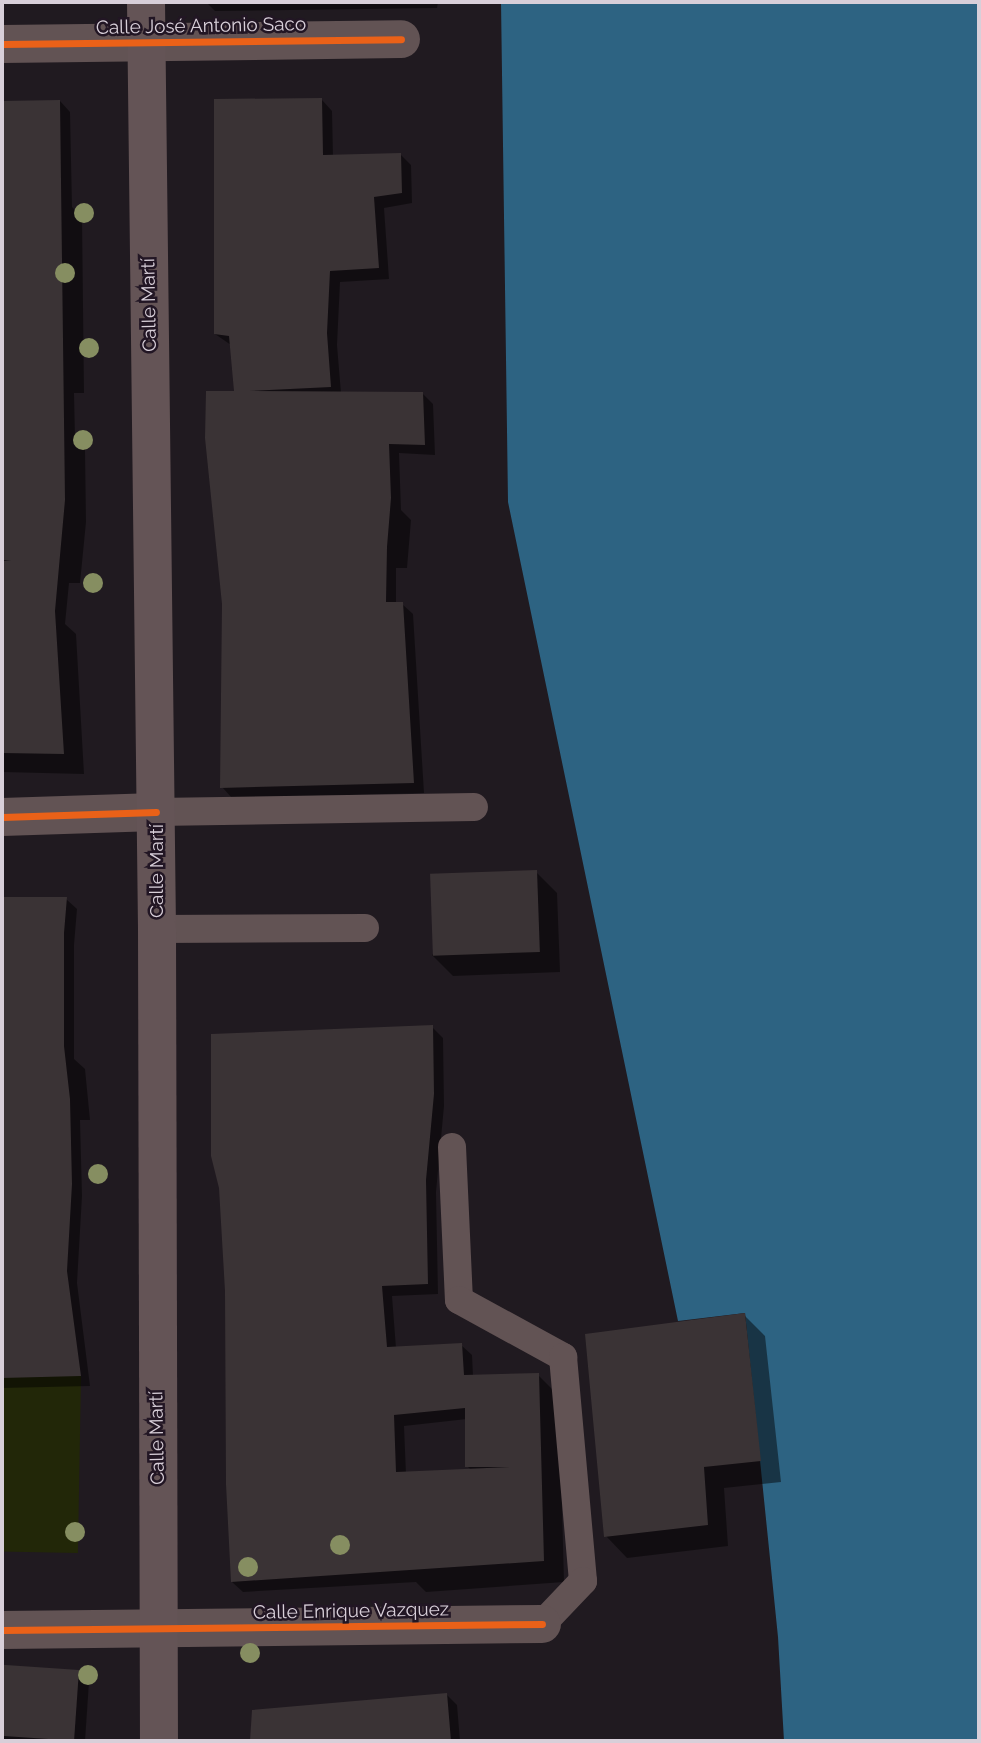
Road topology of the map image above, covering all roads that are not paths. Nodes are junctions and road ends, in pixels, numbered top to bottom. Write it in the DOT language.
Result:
graph roads {
  1 [pos="146,2"];
  2 [pos="401,39"];
  3 [pos="146,43"];
  4 [pos="2,44"];
  5 [pos="474,807"];
  6 [pos="156,811"];
  7 [pos="2,817"];
  8 [pos="365,928"];
  9 [pos="157,929"];
  10 [pos="452,1147"];
  11 [pos="542,1625"];
  12 [pos="159,1626"];
  13 [pos="2,1630"];
  14 [pos="159,1741"];
  1 -- 3 [label="main road, Calle Martí"];
  2 -- 3 [label="street, Calle José Antonio Saco"];
  3 -- 4 [label="street, Calle José Antonio Saco"];
  3 -- 6 [label="main road, Calle Martí"];
  5 -- 6 [label="lane"];
  6 -- 7 [label="street"];
  6 -- 9 [label="main road, Calle Martí"];
  8 -- 9 [label="lane"];
  9 -- 12 [label="main road, Calle Martí"];
  10 -- 11 [label="lane"];
  11 -- 12 [label="street, Calle Enrique Vazquez"];
  12 -- 13 [label="street, Calle Enrique Vazquez"];
  12 -- 14 [label="main road, Calle Martí"];
}
